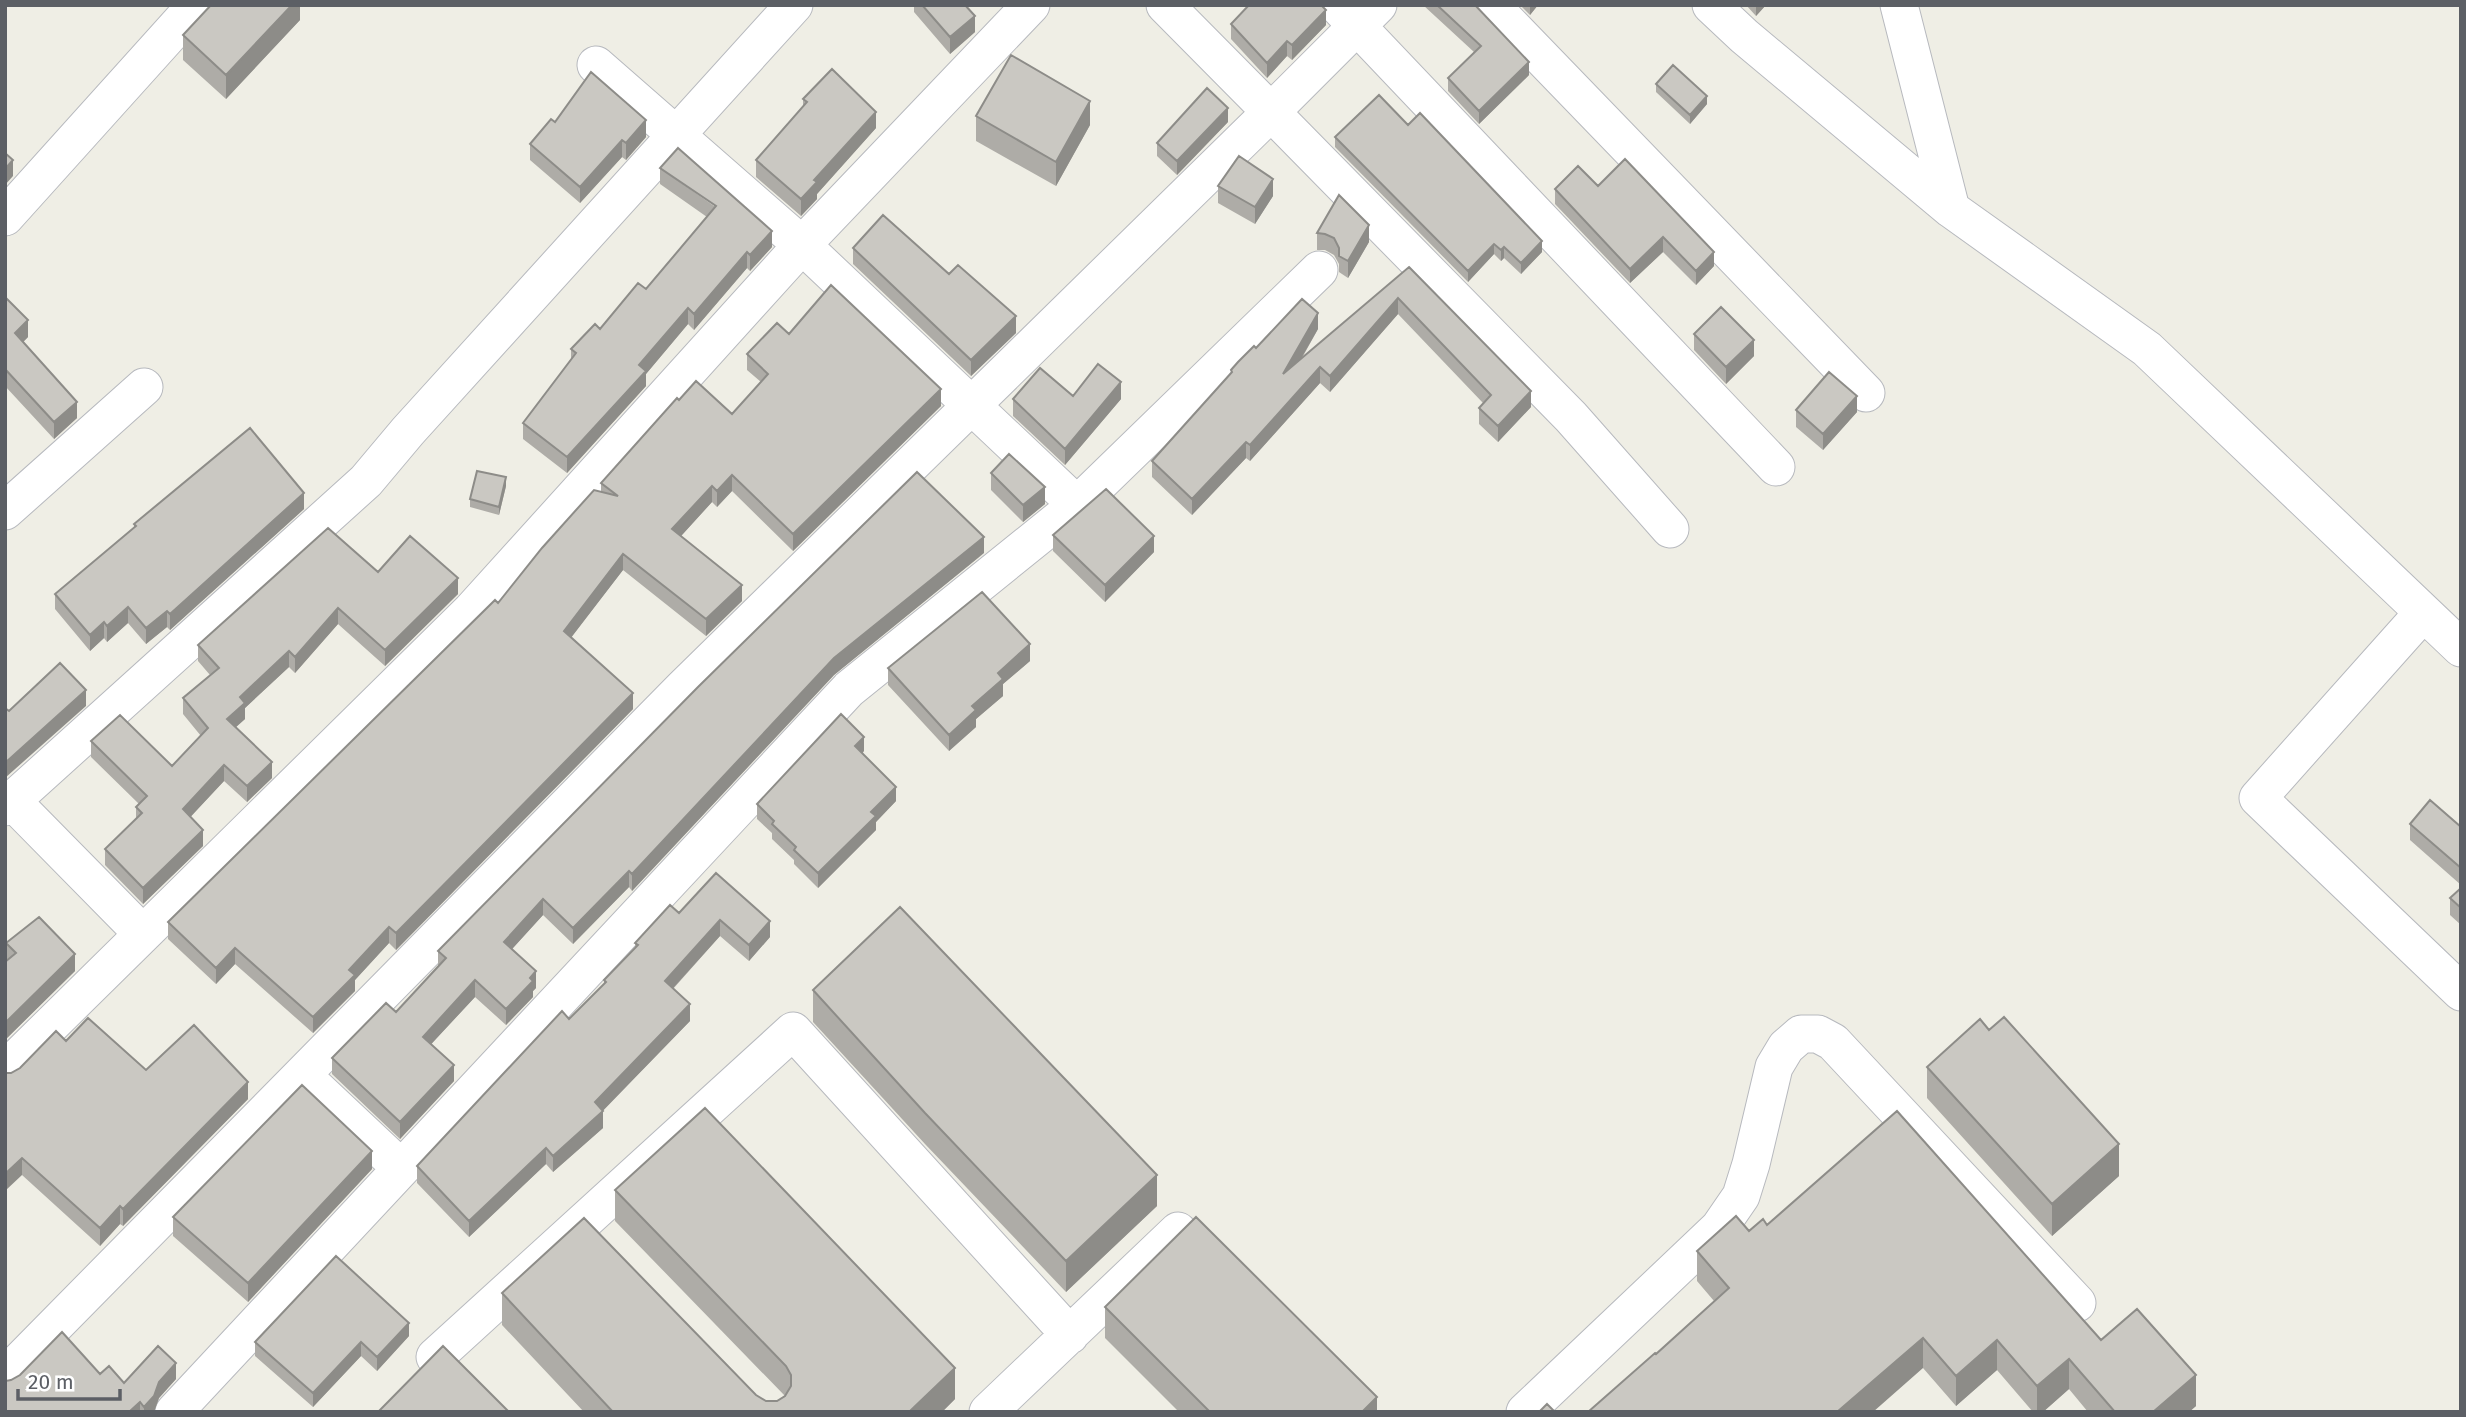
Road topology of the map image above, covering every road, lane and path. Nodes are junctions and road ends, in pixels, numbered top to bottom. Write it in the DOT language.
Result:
graph roads {
  1 [pos="196,5"];
  2 [pos="794,5"];
  3 [pos="1031,5"];
  4 [pos="1165,5"];
  5 [pos="1491,5"];
  6 [pos="1710,5"];
  7 [pos="1899,5"];
  8 [pos="1357,12"];
  9 [pos="596,65"];
  10 [pos="1271,112"];
  11 [pos="676,137"];
  12 [pos="1951,209"];
  13 [pos="5,217"];
  14 [pos="802,246"];
  15 [pos="1318,270"];
  16 [pos="144,387"];
  17 [pos="1866,393"];
  18 [pos="973,405"];
  19 [pos="1776,467"];
  20 [pos="1077,505"];
  21 [pos="5,511"];
  22 [pos="1670,529"];
  23 [pos="2423,613"];
  24 [pos="2461,648"];
  25 [pos="9,804"];
  26 [pos="142,933"];
  27 [pos="2461,992"];
  28 [pos="5,1070"];
  29 [pos="302,1075"];
  30 [pos="401,1168"];
  31 [pos="1178,1231"];
  32 [pos="2077,1303"];
  33 [pos="1070,1335"];
  34 [pos="435,1357"];
  35 [pos="5,1376"];
  36 [pos="174,1412"];
  37 [pos="988,1412"];
  38 [pos="1525,1412"];
  1 -- 13 [label="street"];
  2 -- 11 [label="street"];
  3 -- 14 [label="street"];
  4 -- 10 [label="street"];
  5 -- 17 [label="street"];
  6 -- 12 [label="street"];
  7 -- 12 [label="street"];
  8 -- 10 [label="street"];
  8 -- 19 [label="street"];
  9 -- 11 [label="street"];
  10 -- 18 [label="street"];
  10 -- 22 [label="street"];
  11 -- 14 [label="street"];
  11 -- 25 [label="street"];
  12 -- 23 [label="street"];
  14 -- 18 [label="street"];
  14 -- 26 [label="street"];
  15 -- 20 [label="street"];
  16 -- 21 [label="street"];
  18 -- 20 [label="street"];
  18 -- 29 [label="street"];
  20 -- 30 [label="street"];
  23 -- 24 [label="street"];
  23 -- 27 [label="street"];
  25 -- 26 [label="street"];
  26 -- 28 [label="street"];
  29 -- 30 [label="street"];
  29 -- 35 [label="street"];
  30 -- 36 [label="street"];
  31 -- 33 [label="street"];
  32 -- 38 [label="street"];
  33 -- 34 [label="street"];
  33 -- 37 [label="street"];
}
